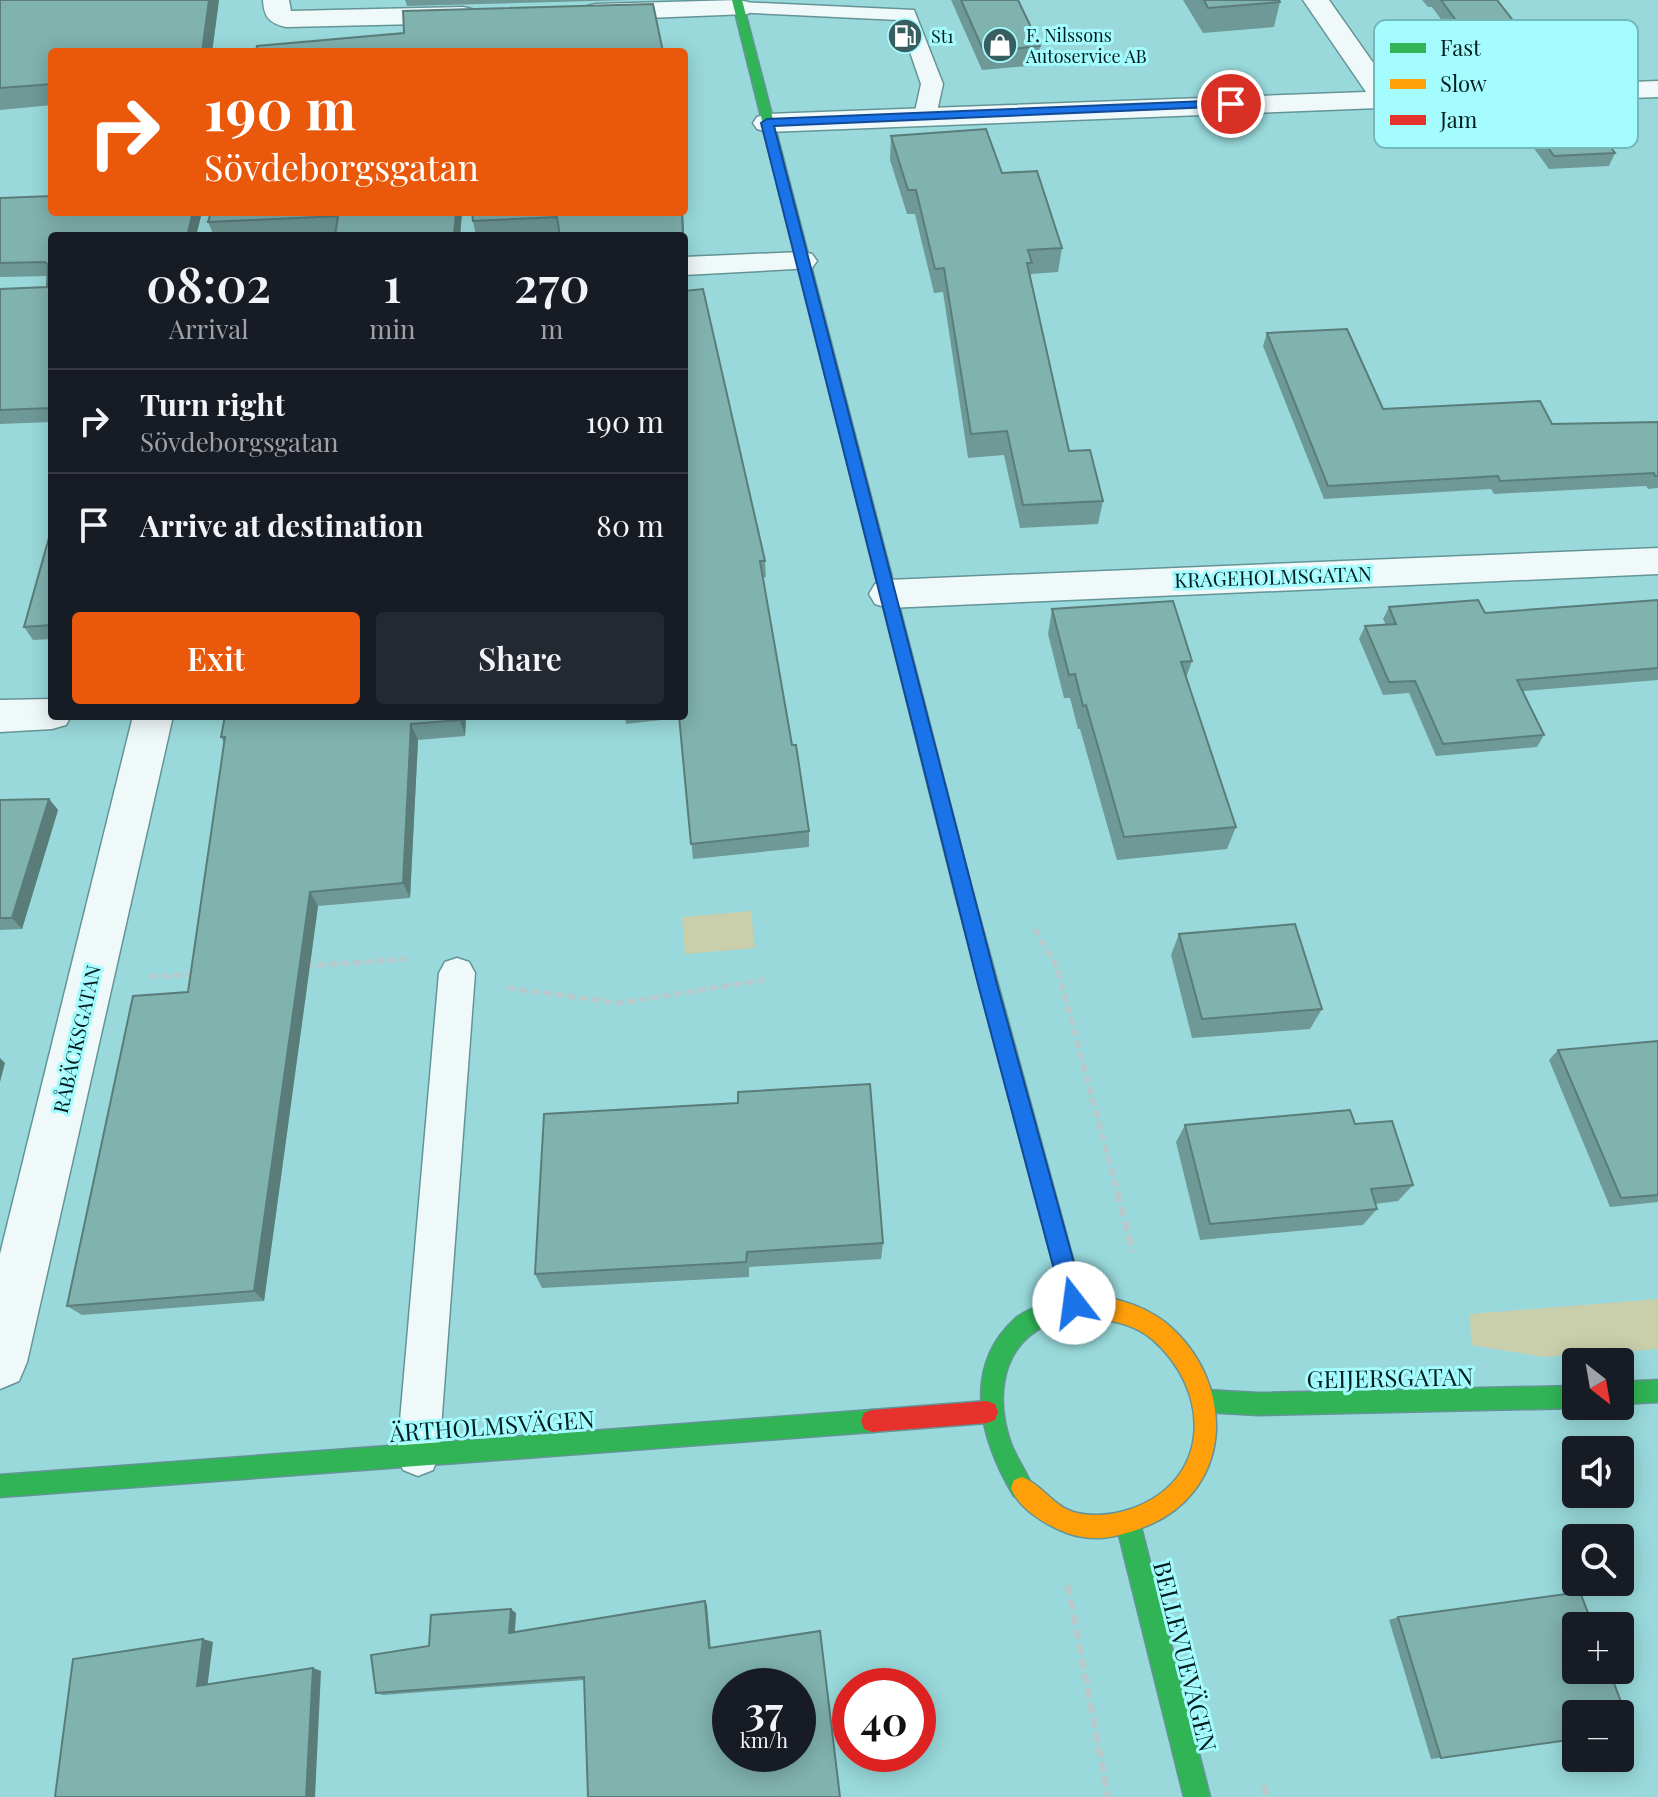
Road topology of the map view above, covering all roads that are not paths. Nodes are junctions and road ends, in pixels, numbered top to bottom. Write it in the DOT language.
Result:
graph roads {
  1 [pos="276,0"];
  2 [pos="1316,0"];
  3 [pos="738,4"];
  4 [pos="572,12"];
  5 [pos="493,15"];
  6 [pos="1374,84"];
  7 [pos="1658,89"];
  8 [pos="1638,90"];
  9 [pos="1374,98"];
  10 [pos="925,116"];
  11 [pos="767,123"];
  12 [pos="801,261"];
  13 [pos="688,266"];
  14 [pos="1658,561"];
  15 [pos="888,594"];
  16 [pos="48,714"];
  17 [pos="0,716"];
  18 [pos="152,720"];
  19 [pos="457,973"];
  20 [pos="1074,1303"];
  21 [pos="0,1362"];
  22 [pos="1658,1391"];
  23 [pos="1634,1392"];
  24 [pos="1562,1397"];
  25 [pos="1205,1401"];
  26 [pos="987,1412"];
  27 [pos="418,1455"];
  28 [pos="0,1486"];
  29 [pos="1129,1527"];
  30 [pos="1197,1797"];
  1 -- 5 [label="street"];
  2 -- 6 [label="street"];
  3 -- 4 [label="street"];
  3 -- 10 [label="lane"];
  3 -- 11 [label="street"];
  7 -- 8 [label="street"];
  9 -- 10 [label="street"];
  10 -- 11 [label="street"];
  11 -- 12 [label="street"];
  12 -- 13 [label="street"];
  12 -- 15 [label="street"];
  14 -- 15 [label="street, KRAGEHOLMSGATAN"];
  15 -- 20 [label="street"];
  16 -- 17 [label="street"];
  18 -- 21 [label="street, RÅBÄCKSGATAN"];
  19 -- 27 [label="lane"];
  20 -- 25 [label="street"];
  20 -- 26 [label="street"];
  22 -- 23 [label="street"];
  24 -- 25 [label="street, GEIJERSGATAN"];
  25 -- 29 [label="street"];
  26 -- 27 [label="street, ÄRTHOLMSVÄGEN"];
  26 -- 29 [label="street"];
  27 -- 28 [label="street, ÄRTHOLMSVÄGEN"];
  29 -- 30 [label="street, BELLEVUEVÄGEN"];
}
